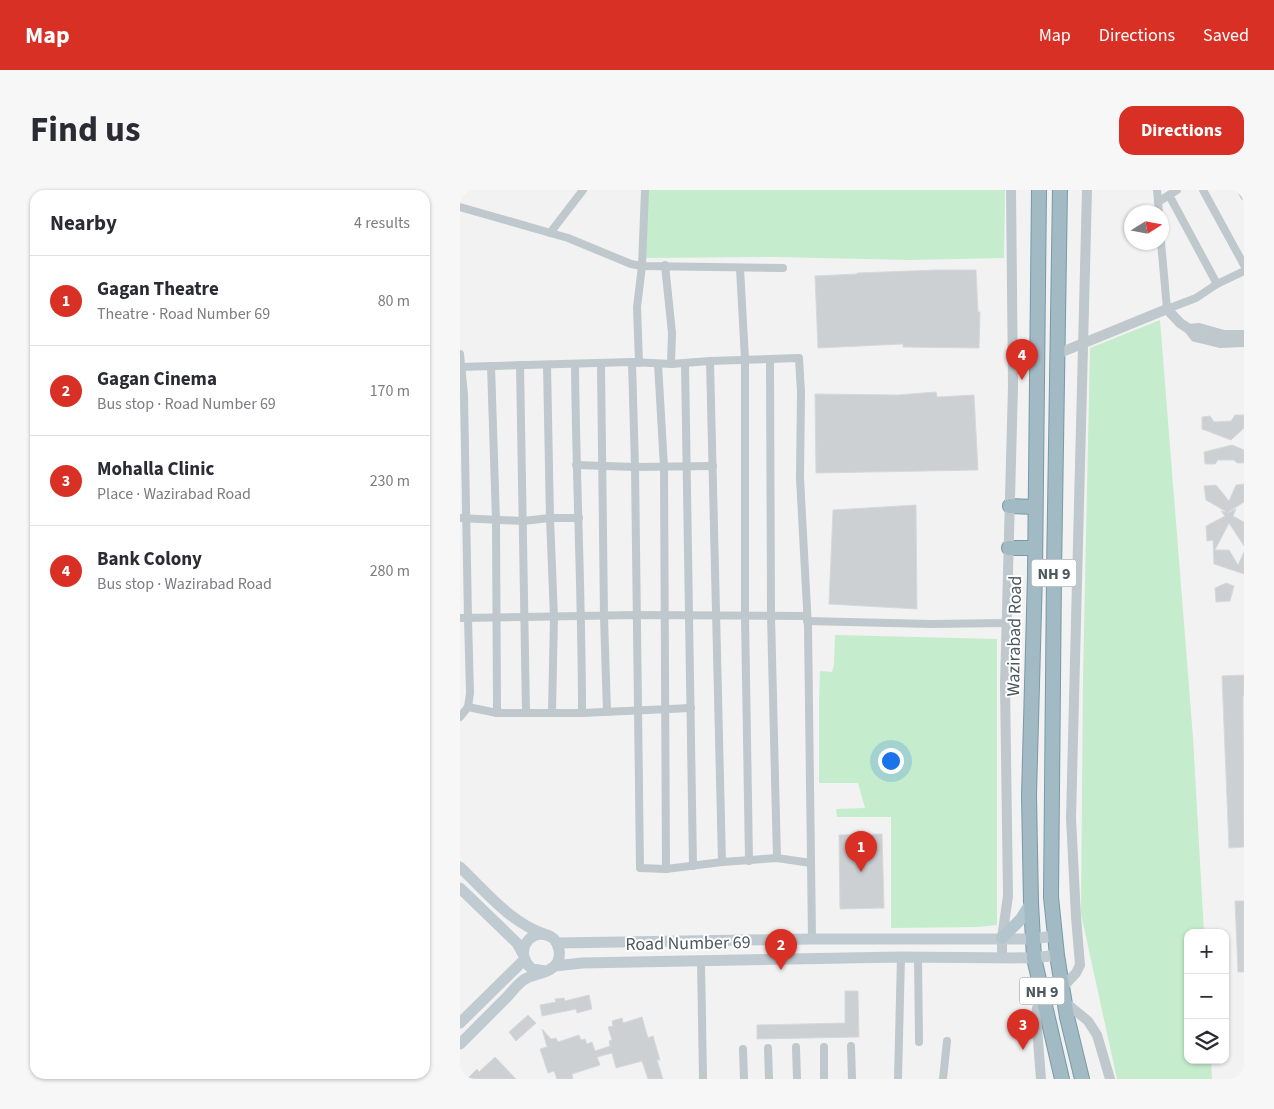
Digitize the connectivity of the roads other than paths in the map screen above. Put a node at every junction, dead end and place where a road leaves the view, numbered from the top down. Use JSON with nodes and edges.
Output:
{"nodes":[{"id":1,"x":583,"y":190,"type":"edge"},
{"id":2,"x":645,"y":190,"type":"edge"},
{"id":3,"x":1011,"y":190,"type":"edge"},
{"id":4,"x":1039,"y":190,"type":"edge"},
{"id":5,"x":1060,"y":190,"type":"edge"},
{"id":6,"x":1087,"y":190,"type":"edge"},
{"id":7,"x":1157,"y":190,"type":"edge"},
{"id":8,"x":1177,"y":190,"type":"edge"},
{"id":9,"x":1203,"y":190,"type":"edge"},
{"id":10,"x":1241,"y":190,"type":"edge"},
{"id":11,"x":1169,"y":195,"type":"junction"},
{"id":12,"x":1244,"y":196,"type":"edge"},
{"id":13,"x":1158,"y":202,"type":"junction"},
{"id":14,"x":1158,"y":205,"type":"edge"},
{"id":15,"x":460,"y":208,"type":"edge"},
{"id":16,"x":550,"y":233,"type":"junction"},
{"id":17,"x":1162,"y":250,"type":"edge"},
{"id":18,"x":665,"y":265,"type":"junction"},
{"id":19,"x":1244,"y":265,"type":"edge"},
{"id":20,"x":642,"y":266,"type":"junction"},
{"id":21,"x":740,"y":268,"type":"junction"},
{"id":22,"x":783,"y":268,"type":"dead end"},
{"id":23,"x":1244,"y":271,"type":"edge"},
{"id":24,"x":1217,"y":284,"type":"junction"},
{"id":25,"x":1167,"y":309,"type":"junction"},
{"id":26,"x":1189,"y":329,"type":"junction"},
{"id":27,"x":1244,"y":335,"type":"edge"},
{"id":28,"x":1244,"y":342,"type":"edge"},
{"id":29,"x":1083,"y":343,"type":"junction"},
{"id":30,"x":460,"y":354,"type":"edge"},
{"id":31,"x":1058,"y":354,"type":"junction"},
{"id":32,"x":746,"y":359,"type":"junction"},
{"id":33,"x":770,"y":360,"type":"junction"},
{"id":34,"x":710,"y":361,"type":"junction"},
{"id":35,"x":635,"y":363,"type":"junction"},
{"id":36,"x":575,"y":364,"type":"junction"},
{"id":37,"x":601,"y":364,"type":"junction"},
{"id":38,"x":658,"y":364,"type":"junction"},
{"id":39,"x":671,"y":364,"type":"junction"},
{"id":40,"x":685,"y":364,"type":"junction"},
{"id":41,"x":547,"y":365,"type":"junction"},
{"id":42,"x":490,"y":366,"type":"junction"},
{"id":43,"x":520,"y":366,"type":"junction"},
{"id":44,"x":461,"y":367,"type":"edge"},
{"id":45,"x":576,"y":465,"type":"junction"},
{"id":46,"x":603,"y":466,"type":"junction"},
{"id":47,"x":687,"y":466,"type":"junction"},
{"id":48,"x":713,"y":466,"type":"junction"},
{"id":49,"x":635,"y":467,"type":"junction"},
{"id":50,"x":664,"y":467,"type":"junction"},
{"id":51,"x":1010,"y":506,"type":"junction"},
{"id":52,"x":1036,"y":507,"type":"junction"},
{"id":53,"x":463,"y":518,"type":"edge"},
{"id":54,"x":550,"y":518,"type":"junction"},
{"id":55,"x":579,"y":518,"type":"junction"},
{"id":56,"x":496,"y":520,"type":"junction"},
{"id":57,"x":523,"y":521,"type":"junction"},
{"id":58,"x":1009,"y":548,"type":"junction"},
{"id":59,"x":1035,"y":548,"type":"junction"},
{"id":60,"x":636,"y":616,"type":"junction"},
{"id":61,"x":664,"y":616,"type":"junction"},
{"id":62,"x":690,"y":616,"type":"junction"},
{"id":63,"x":716,"y":616,"type":"junction"},
{"id":64,"x":745,"y":616,"type":"junction"},
{"id":65,"x":771,"y":616,"type":"junction"},
{"id":66,"x":554,"y":617,"type":"junction"},
{"id":67,"x":582,"y":617,"type":"junction"},
{"id":68,"x":604,"y":617,"type":"junction"},
{"id":69,"x":464,"y":618,"type":"edge"},
{"id":70,"x":496,"y":618,"type":"junction"},
{"id":71,"x":525,"y":618,"type":"junction"},
{"id":72,"x":807,"y":619,"type":"junction"},
{"id":73,"x":1007,"y":623,"type":"junction"},
{"id":74,"x":468,"y":707,"type":"junction"},
{"id":75,"x":691,"y":708,"type":"junction"},
{"id":76,"x":664,"y":709,"type":"junction"},
{"id":77,"x":638,"y":710,"type":"junction"},
{"id":78,"x":526,"y":712,"type":"junction"},
{"id":79,"x":552,"y":712,"type":"junction"},
{"id":80,"x":607,"y":712,"type":"junction"},
{"id":81,"x":498,"y":713,"type":"junction"},
{"id":82,"x":582,"y":713,"type":"junction"},
{"id":83,"x":460,"y":716,"type":"edge"},
{"id":84,"x":777,"y":858,"type":"junction"},
{"id":85,"x":749,"y":861,"type":"junction"},
{"id":86,"x":722,"y":862,"type":"junction"},
{"id":87,"x":811,"y":863,"type":"junction"},
{"id":88,"x":693,"y":866,"type":"junction"},
{"id":89,"x":460,"y":867,"type":"edge"},
{"id":90,"x":666,"y":869,"type":"junction"},
{"id":91,"x":460,"y":888,"type":"edge"},
{"id":92,"x":1031,"y":903,"type":"junction"},
{"id":93,"x":1054,"y":936,"type":"junction"},
{"id":94,"x":1002,"y":938,"type":"junction"},
{"id":95,"x":812,"y":939,"type":"junction"},
{"id":96,"x":1032,"y":939,"type":"junction"},
{"id":97,"x":553,"y":940,"type":"junction"},
{"id":98,"x":1057,"y":955,"type":"junction"},
{"id":99,"x":524,"y":957,"type":"junction"},
{"id":100,"x":901,"y":957,"type":"junction"},
{"id":101,"x":1002,"y":957,"type":"junction"},
{"id":102,"x":918,"y":958,"type":"junction"},
{"id":103,"x":1034,"y":958,"type":"junction"},
{"id":104,"x":700,"y":960,"type":"junction"},
{"id":105,"x":550,"y":968,"type":"junction"},
{"id":106,"x":1063,"y":987,"type":"junction"},
{"id":107,"x":1043,"y":996,"type":"junction"},
{"id":108,"x":1065,"y":1002,"type":"junction"},
{"id":109,"x":460,"y":1023,"type":"edge"},
{"id":110,"x":919,"y":1042,"type":"dead end"},
{"id":111,"x":947,"y":1042,"type":"dead end"},
{"id":112,"x":460,"y":1044,"type":"edge"},
{"id":113,"x":824,"y":1046,"type":"dead end"},
{"id":114,"x":851,"y":1046,"type":"dead end"},
{"id":115,"x":796,"y":1047,"type":"dead end"},
{"id":116,"x":768,"y":1048,"type":"dead end"},
{"id":117,"x":743,"y":1049,"type":"dead end"},
{"id":118,"x":703,"y":1079,"type":"edge"},
{"id":119,"x":744,"y":1079,"type":"edge"},
{"id":120,"x":769,"y":1079,"type":"edge"},
{"id":121,"x":797,"y":1079,"type":"edge"},
{"id":122,"x":824,"y":1079,"type":"edge"},
{"id":123,"x":852,"y":1079,"type":"edge"},
{"id":124,"x":898,"y":1079,"type":"edge"},
{"id":125,"x":944,"y":1079,"type":"edge"},
{"id":126,"x":1041,"y":1079,"type":"edge"},
{"id":127,"x":1062,"y":1079,"type":"edge"},
{"id":128,"x":1082,"y":1079,"type":"edge"},
{"id":129,"x":1110,"y":1079,"type":"edge"}],
"edges":[{"from":1,"to":16,"type":"street"},
{"from":2,"to":20,"type":"street"},
{"from":3,"to":51,"type":"street"},
{"from":4,"to":52,"type":"highway","name":"Wazirabad Road","number":"NH 9"},
{"from":5,"to":31,"type":"highway","number":"NH 9"},
{"from":6,"to":29,"type":"street"},
{"from":7,"to":13,"type":"street"},
{"from":8,"to":11,"type":"street"},
{"from":9,"to":19,"type":"street"},
{"from":10,"to":12,"type":"street"},
{"from":11,"to":13,"type":"street"},
{"from":11,"to":24,"type":"street"},
{"from":13,"to":14,"type":"street"},
{"from":15,"to":16,"type":"street"},
{"from":16,"to":20,"type":"street"},
{"from":17,"to":25,"type":"street"},
{"from":18,"to":20,"type":"street"},
{"from":18,"to":21,"type":"street"},
{"from":18,"to":39,"type":"street"},
{"from":20,"to":35,"type":"street"},
{"from":21,"to":22,"type":"street"},
{"from":21,"to":32,"type":"street"},
{"from":23,"to":24,"type":"street"},
{"from":24,"to":25,"type":"street"},
{"from":25,"to":26,"type":"street"},
{"from":25,"to":29,"type":"street"},
{"from":26,"to":27,"type":"street"},
{"from":26,"to":28,"type":"street"},
{"from":29,"to":31,"type":"street"},
{"from":29,"to":106,"type":"street"},
{"from":30,"to":44,"type":"street"},
{"from":31,"to":93,"type":"highway","number":"NH 9"},
{"from":32,"to":33,"type":"street"},
{"from":32,"to":34,"type":"street"},
{"from":32,"to":64,"type":"street"},
{"from":33,"to":65,"type":"street"},
{"from":33,"to":72,"type":"street"},
{"from":34,"to":40,"type":"street"},
{"from":34,"to":48,"type":"street"},
{"from":35,"to":37,"type":"street"},
{"from":35,"to":38,"type":"street"},
{"from":35,"to":49,"type":"street"},
{"from":36,"to":37,"type":"street"},
{"from":36,"to":41,"type":"street"},
{"from":36,"to":45,"type":"street"},
{"from":37,"to":46,"type":"street"},
{"from":38,"to":39,"type":"street"},
{"from":38,"to":50,"type":"street"},
{"from":39,"to":40,"type":"street"},
{"from":40,"to":47,"type":"street"},
{"from":41,"to":43,"type":"street"},
{"from":41,"to":54,"type":"street"},
{"from":42,"to":43,"type":"street"},
{"from":42,"to":44,"type":"street"},
{"from":42,"to":56,"type":"street"},
{"from":43,"to":57,"type":"street"},
{"from":44,"to":53,"type":"street"},
{"from":45,"to":46,"type":"street"},
{"from":45,"to":55,"type":"street"},
{"from":46,"to":49,"type":"street"},
{"from":46,"to":68,"type":"street"},
{"from":47,"to":48,"type":"street"},
{"from":47,"to":50,"type":"street"},
{"from":47,"to":62,"type":"street"},
{"from":48,"to":63,"type":"street"},
{"from":49,"to":50,"type":"street"},
{"from":49,"to":60,"type":"street"},
{"from":50,"to":61,"type":"street"},
{"from":51,"to":52,"type":"highway"},
{"from":51,"to":58,"type":"street"},
{"from":52,"to":59,"type":"highway","name":"Wazirabad Road","number":"NH 9"},
{"from":53,"to":56,"type":"street"},
{"from":53,"to":69,"type":"street"},
{"from":54,"to":55,"type":"street"},
{"from":54,"to":57,"type":"street"},
{"from":54,"to":66,"type":"street"},
{"from":55,"to":67,"type":"street"},
{"from":56,"to":57,"type":"street"},
{"from":56,"to":70,"type":"street"},
{"from":57,"to":71,"type":"street"},
{"from":58,"to":59,"type":"highway"},
{"from":58,"to":73,"type":"street"},
{"from":59,"to":92,"type":"highway","name":"Wazirabad Road","number":"NH 9"},
{"from":60,"to":61,"type":"street"},
{"from":60,"to":68,"type":"street"},
{"from":60,"to":77,"type":"street"},
{"from":61,"to":62,"type":"street"},
{"from":61,"to":76,"type":"street"},
{"from":62,"to":63,"type":"street"},
{"from":62,"to":75,"type":"street"},
{"from":63,"to":64,"type":"street"},
{"from":63,"to":86,"type":"street"},
{"from":64,"to":65,"type":"street"},
{"from":64,"to":85,"type":"street"},
{"from":65,"to":72,"type":"street"},
{"from":65,"to":84,"type":"street"},
{"from":66,"to":67,"type":"street"},
{"from":66,"to":71,"type":"street"},
{"from":66,"to":79,"type":"street"},
{"from":67,"to":68,"type":"street"},
{"from":67,"to":82,"type":"street"},
{"from":68,"to":80,"type":"street"},
{"from":69,"to":70,"type":"street"},
{"from":69,"to":74,"type":"street"},
{"from":70,"to":71,"type":"street"},
{"from":70,"to":81,"type":"street"},
{"from":71,"to":78,"type":"street"},
{"from":72,"to":73,"type":"street"},
{"from":72,"to":87,"type":"street"},
{"from":73,"to":94,"type":"street"},
{"from":74,"to":81,"type":"street"},
{"from":74,"to":83,"type":"street"},
{"from":75,"to":76,"type":"street"},
{"from":75,"to":88,"type":"street"},
{"from":76,"to":77,"type":"street"},
{"from":76,"to":90,"type":"street"},
{"from":77,"to":80,"type":"street"},
{"from":77,"to":90,"type":"street"},
{"from":78,"to":79,"type":"street"},
{"from":78,"to":81,"type":"street"},
{"from":79,"to":82,"type":"street"},
{"from":80,"to":82,"type":"street"},
{"from":84,"to":85,"type":"street"},
{"from":84,"to":87,"type":"street"},
{"from":85,"to":86,"type":"street"},
{"from":86,"to":88,"type":"street"},
{"from":87,"to":95,"type":"street"},
{"from":88,"to":90,"type":"street"},
{"from":89,"to":97,"type":"main road"},
{"from":91,"to":99,"type":"main road"},
{"from":92,"to":94,"type":"main road"},
{"from":92,"to":96,"type":"highway","name":"Wazirabad Road","number":"NH 9"},
{"from":93,"to":96,"type":"main road","name":"Road Number 69"},
{"from":93,"to":98,"type":"highway","number":"NH 9"},
{"from":94,"to":95,"type":"main road","name":"Road Number 69"},
{"from":94,"to":96,"type":"main road","name":"Road Number 69"},
{"from":94,"to":101,"type":"street"},
{"from":95,"to":97,"type":"main road","name":"Road Number 69"},
{"from":96,"to":103,"type":"highway","name":"Wazirabad Road","number":"NH 9"},
{"from":97,"to":99,"type":"main road"},
{"from":97,"to":105,"type":"main road"},
{"from":98,"to":103,"type":"main road","name":"Road Number 69"},
{"from":98,"to":106,"type":"highway","number":"NH 9"},
{"from":99,"to":105,"type":"main road"},
{"from":99,"to":109,"type":"main road"},
{"from":100,"to":102,"type":"main road","name":"Road Number 69"},
{"from":100,"to":104,"type":"main road","name":"Road Number 69"},
{"from":100,"to":124,"type":"street"},
{"from":101,"to":102,"type":"main road","name":"Road Number 69"},
{"from":101,"to":103,"type":"main road","name":"Road Number 69"},
{"from":102,"to":110,"type":"street"},
{"from":103,"to":107,"type":"highway","name":"Wazirabad Road","number":"NH 9"},
{"from":104,"to":105,"type":"main road","name":"Road Number 69"},
{"from":104,"to":118,"type":"street"},
{"from":105,"to":112,"type":"main road","name":"Road Number 69"},
{"from":106,"to":108,"type":"highway","number":"NH 9"},
{"from":107,"to":126,"type":"street"},
{"from":107,"to":127,"type":"highway","name":"Wazirabad Road","number":"NH 9"},
{"from":108,"to":128,"type":"highway","number":"NH 9"},
{"from":108,"to":129,"type":"street"},
{"from":111,"to":125,"type":"street"},
{"from":113,"to":122,"type":"street"},
{"from":114,"to":123,"type":"street"},
{"from":115,"to":121,"type":"street"},
{"from":116,"to":120,"type":"street"},
{"from":117,"to":119,"type":"street"}]}
